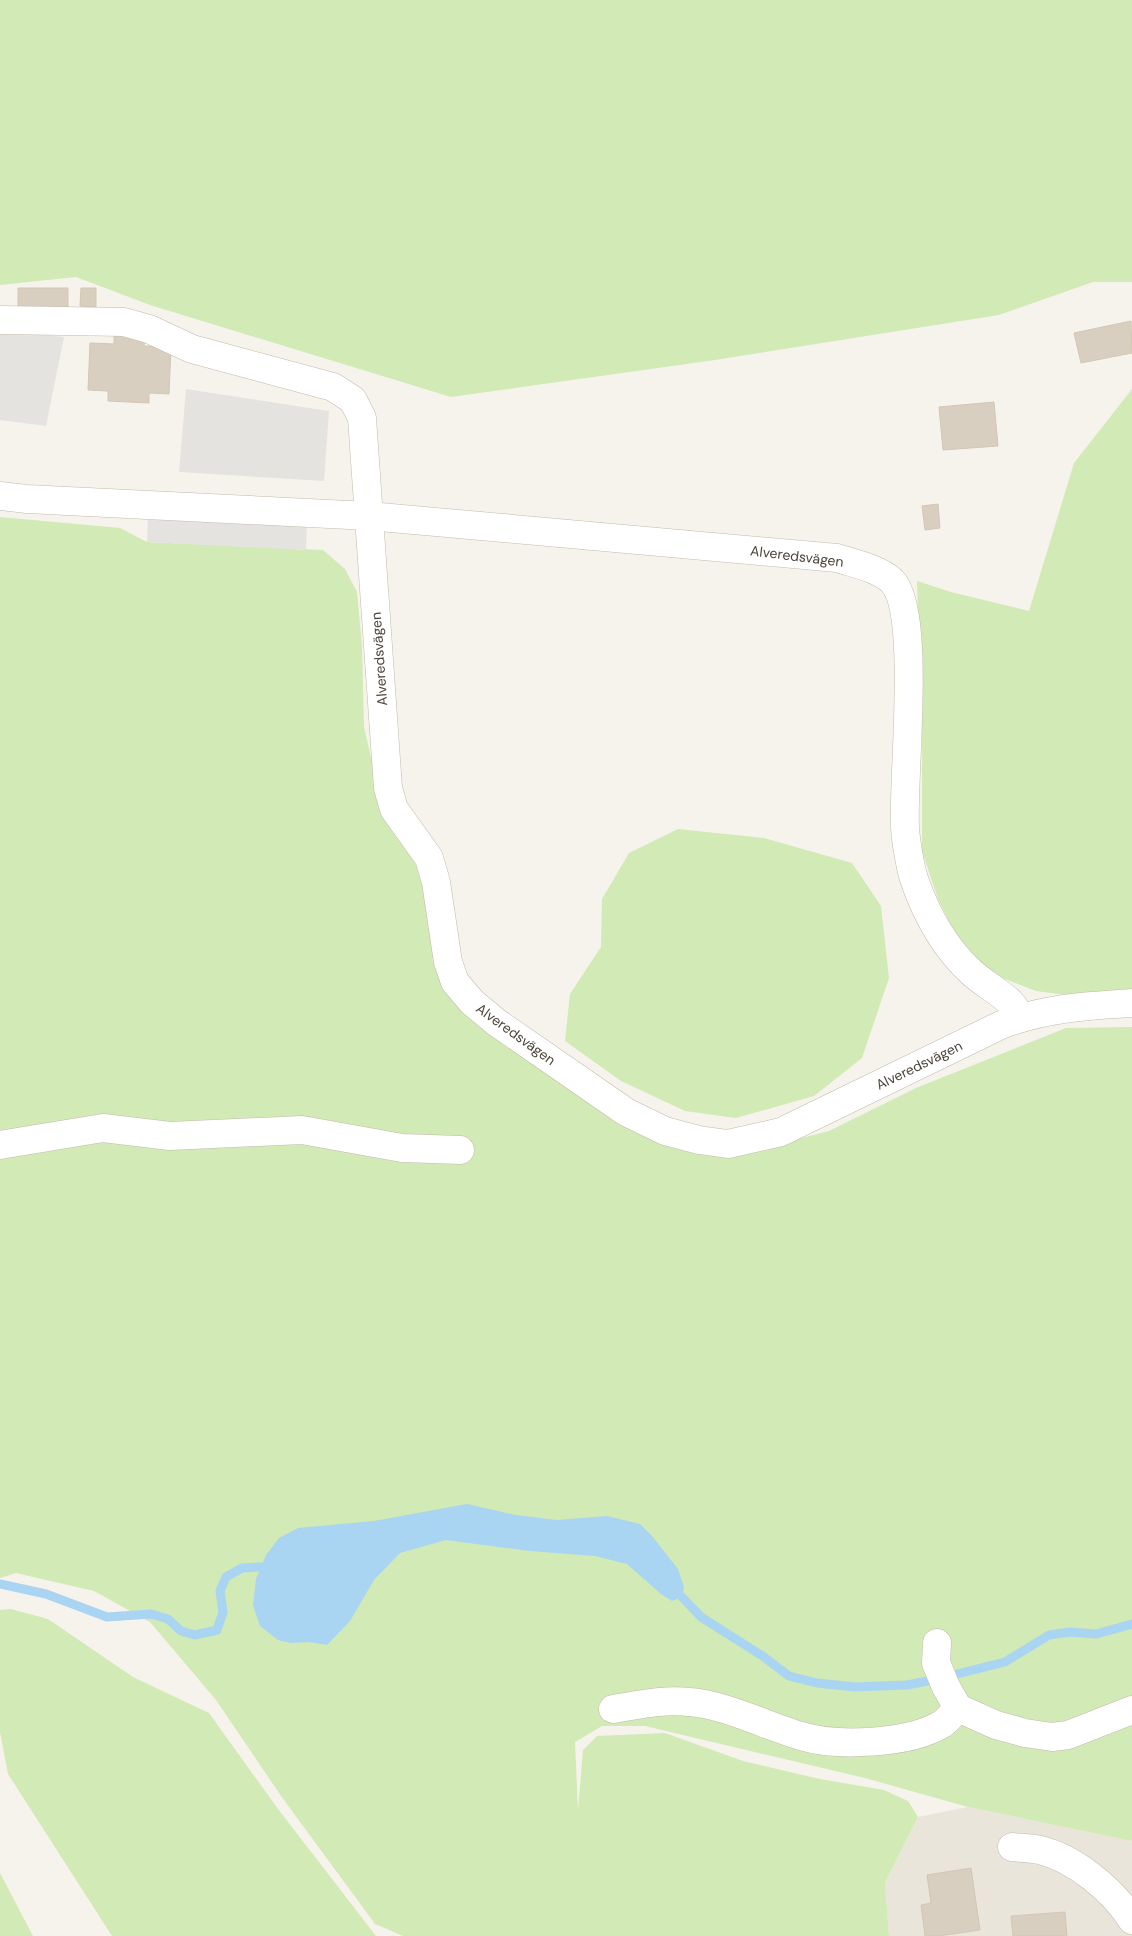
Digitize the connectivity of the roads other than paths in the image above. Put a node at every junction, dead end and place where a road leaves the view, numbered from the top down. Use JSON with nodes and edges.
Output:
{"nodes":[{"id":1,"x":0,"y":320,"type":"edge"},
{"id":2,"x":0,"y":496,"type":"edge"},
{"id":3,"x":369,"y":516,"type":"junction"},
{"id":4,"x":1132,"y":1003,"type":"edge"},
{"id":5,"x":1021,"y":1017,"type":"junction"},
{"id":6,"x":0,"y":1145,"type":"edge"},
{"id":7,"x":460,"y":1150,"type":"dead end"},
{"id":8,"x":613,"y":1709,"type":"dead end"},
{"id":9,"x":1132,"y":1710,"type":"edge"},
{"id":10,"x":1012,"y":1847,"type":"dead end"},
{"id":11,"x":1132,"y":1920,"type":"edge"}],
"edges":[{"from":1,"to":3,"type":"street"},
{"from":2,"to":3,"type":"street","name":"Alveredsvägen"},
{"from":3,"to":5,"type":"street","name":"Alveredsvägen"},
{"from":3,"to":5,"type":"street","name":"Alveredsvägen"},
{"from":4,"to":5,"type":"street","name":"Alveredsvägen"},
{"from":6,"to":7,"type":"street"},
{"from":8,"to":9,"type":"street"},
{"from":10,"to":11,"type":"street"}]}
